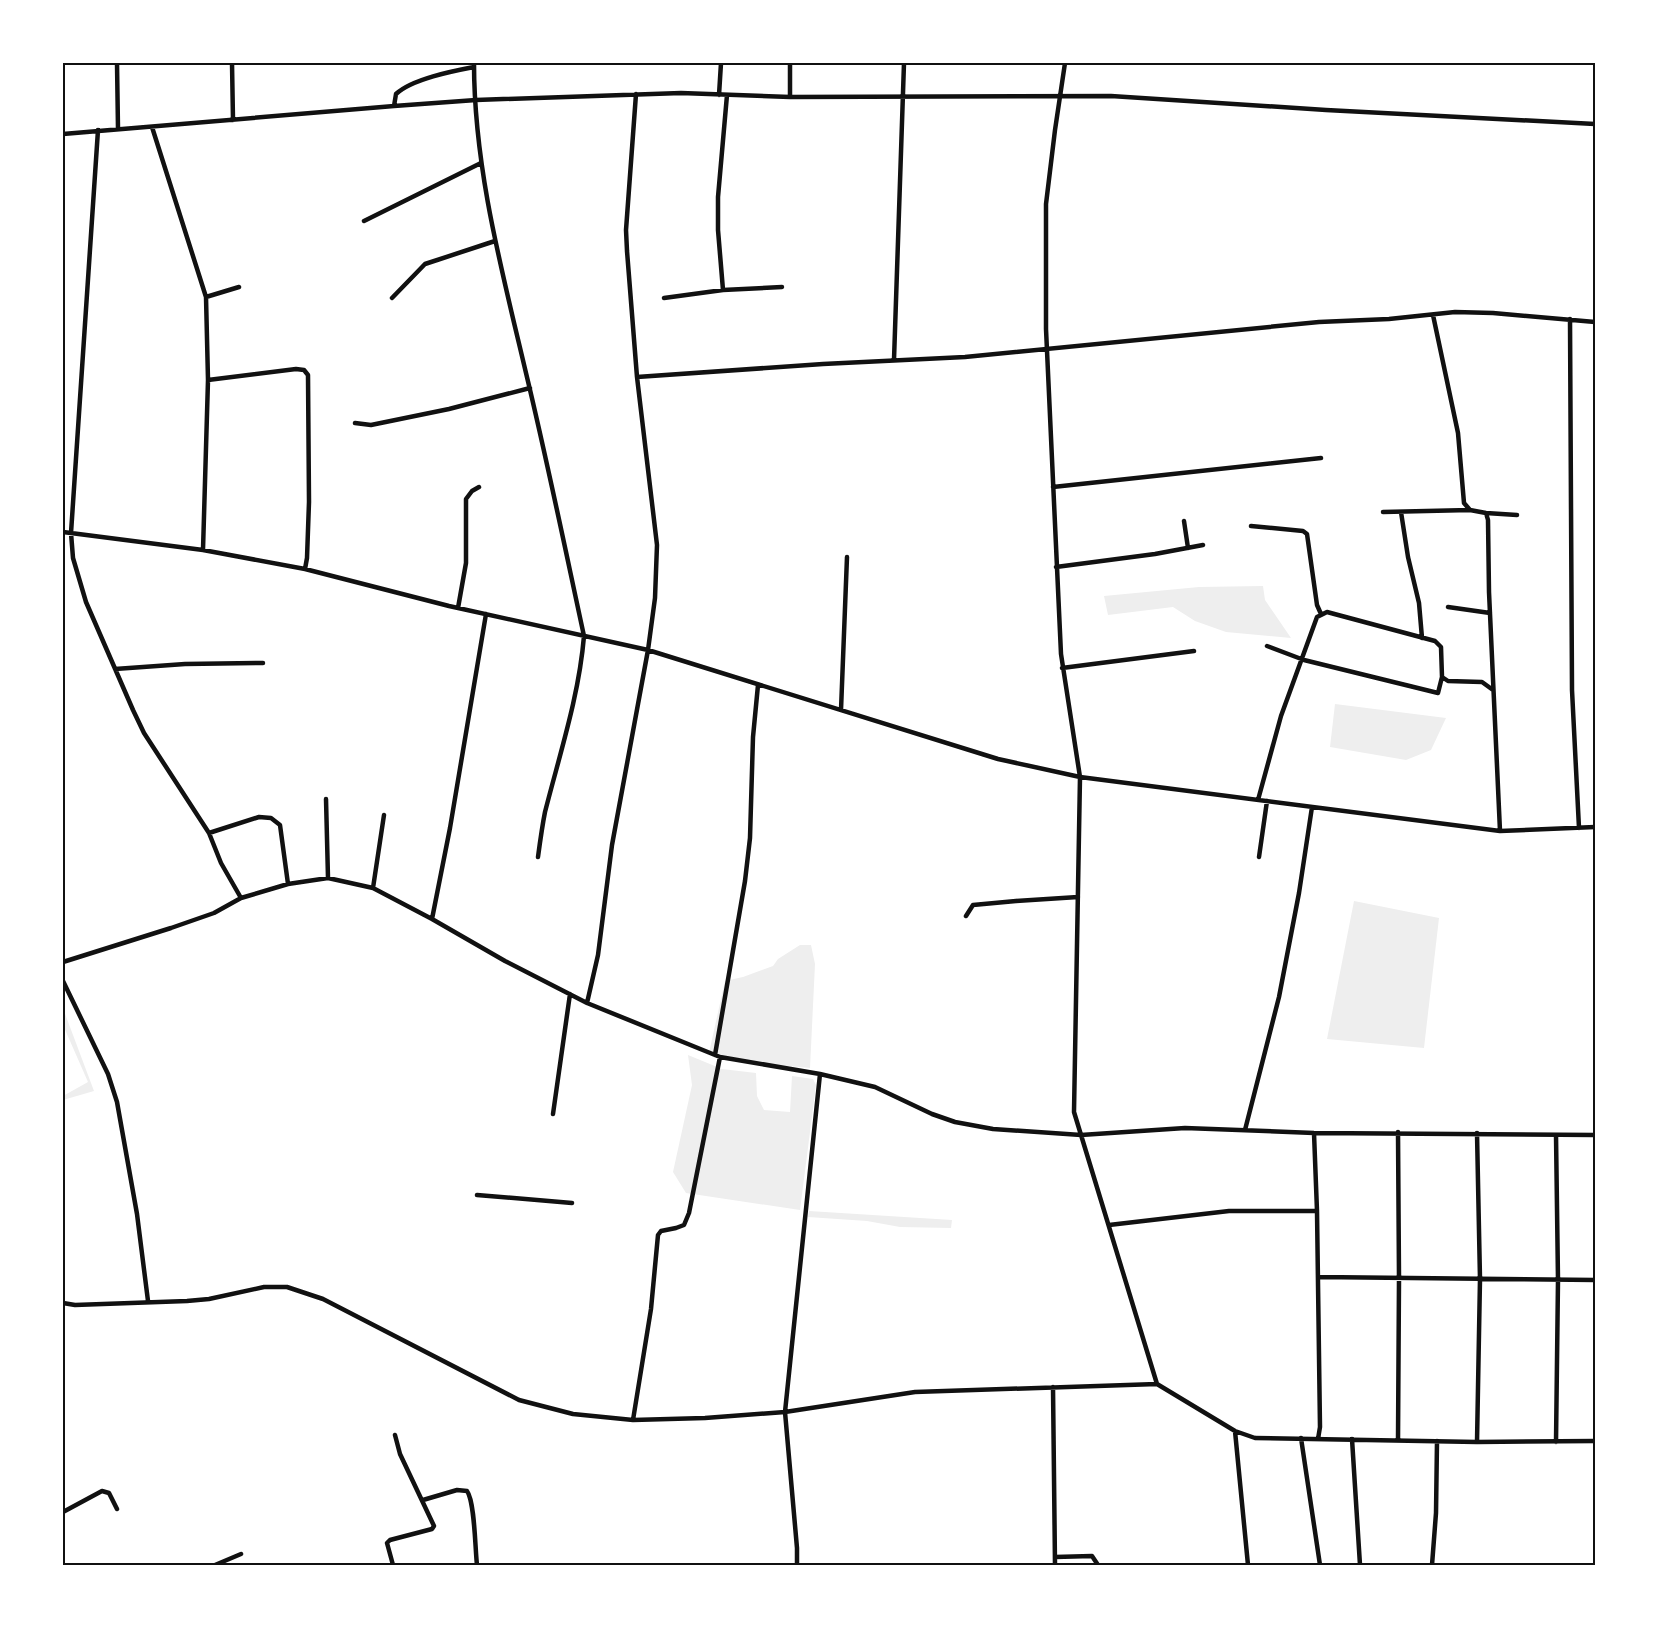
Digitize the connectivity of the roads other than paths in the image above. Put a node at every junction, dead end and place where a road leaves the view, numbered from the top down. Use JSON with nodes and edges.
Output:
{"nodes":[{"id":1,"x":117,"y":63,"type":"edge"},
{"id":2,"x":232,"y":63,"type":"edge"},
{"id":3,"x":721,"y":63,"type":"edge"},
{"id":4,"x":790,"y":63,"type":"edge"},
{"id":5,"x":904,"y":63,"type":"edge"},
{"id":6,"x":1065,"y":63,"type":"edge"},
{"id":7,"x":474,"y":65,"type":"edge"},
{"id":8,"x":636,"y":94,"type":"junction"},
{"id":9,"x":719,"y":95,"type":"junction"},
{"id":10,"x":727,"y":95,"type":"junction"},
{"id":11,"x":1060,"y":96,"type":"junction"},
{"id":12,"x":790,"y":97,"type":"junction"},
{"id":13,"x":903,"y":97,"type":"junction"},
{"id":14,"x":476,"y":100,"type":"junction"},
{"id":15,"x":394,"y":106,"type":"junction"},
{"id":16,"x":233,"y":120,"type":"junction"},
{"id":17,"x":1595,"y":124,"type":"edge"},
{"id":18,"x":152,"y":127,"type":"junction"},
{"id":19,"x":118,"y":129,"type":"junction"},
{"id":20,"x":98,"y":130,"type":"junction"},
{"id":21,"x":63,"y":134,"type":"edge"},
{"id":22,"x":481,"y":163,"type":"junction"},
{"id":23,"x":364,"y":221,"type":"dead end"},
{"id":24,"x":495,"y":241,"type":"junction"},
{"id":25,"x":239,"y":287,"type":"dead end"},
{"id":26,"x":782,"y":287,"type":"dead end"},
{"id":27,"x":723,"y":290,"type":"junction"},
{"id":28,"x":206,"y":297,"type":"junction"},
{"id":29,"x":392,"y":298,"type":"dead end"},
{"id":30,"x":664,"y":298,"type":"dead end"},
{"id":31,"x":1433,"y":315,"type":"junction"},
{"id":32,"x":1570,"y":319,"type":"junction"},
{"id":33,"x":1595,"y":322,"type":"edge"},
{"id":34,"x":1046,"y":350,"type":"junction"},
{"id":35,"x":894,"y":360,"type":"junction"},
{"id":36,"x":637,"y":377,"type":"junction"},
{"id":37,"x":208,"y":380,"type":"junction"},
{"id":38,"x":530,"y":388,"type":"junction"},
{"id":39,"x":355,"y":423,"type":"dead end"},
{"id":40,"x":1321,"y":458,"type":"dead end"},
{"id":41,"x":479,"y":487,"type":"dead end"},
{"id":42,"x":1053,"y":487,"type":"junction"},
{"id":43,"x":1470,"y":510,"type":"junction"},
{"id":44,"x":1383,"y":512,"type":"dead end"},
{"id":45,"x":1401,"y":512,"type":"junction"},
{"id":46,"x":1486,"y":513,"type":"junction"},
{"id":47,"x":1517,"y":515,"type":"dead end"},
{"id":48,"x":1184,"y":521,"type":"dead end"},
{"id":49,"x":1251,"y":526,"type":"dead end"},
{"id":50,"x":63,"y":532,"type":"edge"},
{"id":51,"x":71,"y":533,"type":"junction"},
{"id":52,"x":1203,"y":545,"type":"dead end"},
{"id":53,"x":1188,"y":548,"type":"junction"},
{"id":54,"x":203,"y":550,"type":"junction"},
{"id":55,"x":847,"y":557,"type":"dead end"},
{"id":56,"x":1056,"y":567,"type":"junction"},
{"id":57,"x":305,"y":569,"type":"junction"},
{"id":58,"x":1448,"y":607,"type":"dead end"},
{"id":59,"x":458,"y":608,"type":"junction"},
{"id":60,"x":1490,"y":613,"type":"junction"},
{"id":61,"x":486,"y":614,"type":"junction"},
{"id":62,"x":1321,"y":614,"type":"junction"},
{"id":63,"x":584,"y":636,"type":"junction"},
{"id":64,"x":1422,"y":638,"type":"junction"},
{"id":65,"x":1267,"y":646,"type":"dead end"},
{"id":66,"x":648,"y":650,"type":"junction"},
{"id":67,"x":1194,"y":651,"type":"dead end"},
{"id":68,"x":1301,"y":659,"type":"junction"},
{"id":69,"x":263,"y":663,"type":"dead end"},
{"id":70,"x":1062,"y":668,"type":"junction"},
{"id":71,"x":115,"y":669,"type":"junction"},
{"id":72,"x":1442,"y":677,"type":"junction"},
{"id":73,"x":758,"y":685,"type":"junction"},
{"id":74,"x":1493,"y":690,"type":"junction"},
{"id":75,"x":841,"y":710,"type":"junction"},
{"id":76,"x":1080,"y":777,"type":"junction"},
{"id":77,"x":326,"y":799,"type":"dead end"},
{"id":78,"x":1258,"y":800,"type":"junction"},
{"id":79,"x":1267,"y":801,"type":"junction"},
{"id":80,"x":1312,"y":807,"type":"junction"},
{"id":81,"x":384,"y":815,"type":"dead end"},
{"id":82,"x":1595,"y":827,"type":"edge"},
{"id":83,"x":1579,"y":828,"type":"junction"},
{"id":84,"x":1500,"y":831,"type":"junction"},
{"id":85,"x":209,"y":833,"type":"junction"},
{"id":86,"x":538,"y":857,"type":"dead end"},
{"id":87,"x":1259,"y":857,"type":"dead end"},
{"id":88,"x":328,"y":878,"type":"junction"},
{"id":89,"x":288,"y":884,"type":"junction"},
{"id":90,"x":373,"y":888,"type":"junction"},
{"id":91,"x":1078,"y":897,"type":"junction"},
{"id":92,"x":241,"y":898,"type":"junction"},
{"id":93,"x":966,"y":916,"type":"dead end"},
{"id":94,"x":432,"y":919,"type":"junction"},
{"id":95,"x":63,"y":962,"type":"edge"},
{"id":96,"x":63,"y":981,"type":"edge"},
{"id":97,"x":570,"y":994,"type":"junction"},
{"id":98,"x":586,"y":1003,"type":"junction"},
{"id":99,"x":717,"y":1056,"type":"junction"},
{"id":100,"x":820,"y":1074,"type":"junction"},
{"id":101,"x":553,"y":1114,"type":"dead end"},
{"id":102,"x":1245,"y":1130,"type":"junction"},
{"id":103,"x":1398,"y":1132,"type":"junction"},
{"id":104,"x":1314,"y":1133,"type":"junction"},
{"id":105,"x":1477,"y":1133,"type":"junction"},
{"id":106,"x":1081,"y":1135,"type":"junction"},
{"id":107,"x":1556,"y":1135,"type":"junction"},
{"id":108,"x":1595,"y":1135,"type":"edge"},
{"id":109,"x":477,"y":1195,"type":"dead end"},
{"id":110,"x":572,"y":1203,"type":"dead end"},
{"id":111,"x":1317,"y":1211,"type":"junction"},
{"id":112,"x":1108,"y":1225,"type":"junction"},
{"id":113,"x":1318,"y":1277,"type":"junction"},
{"id":114,"x":1399,"y":1278,"type":"junction"},
{"id":115,"x":1480,"y":1279,"type":"junction"},
{"id":116,"x":1558,"y":1280,"type":"junction"},
{"id":117,"x":1595,"y":1280,"type":"edge"},
{"id":118,"x":148,"y":1301,"type":"junction"},
{"id":119,"x":63,"y":1303,"type":"edge"},
{"id":120,"x":1156,"y":1384,"type":"junction"},
{"id":121,"x":1053,"y":1387,"type":"junction"},
{"id":122,"x":785,"y":1412,"type":"junction"},
{"id":123,"x":633,"y":1420,"type":"junction"},
{"id":124,"x":1234,"y":1431,"type":"junction"},
{"id":125,"x":395,"y":1436,"type":"dead end"},
{"id":126,"x":1301,"y":1438,"type":"junction"},
{"id":127,"x":1318,"y":1439,"type":"junction"},
{"id":128,"x":1352,"y":1439,"type":"junction"},
{"id":129,"x":1398,"y":1440,"type":"junction"},
{"id":130,"x":1437,"y":1441,"type":"junction"},
{"id":131,"x":1595,"y":1441,"type":"edge"},
{"id":132,"x":1477,"y":1442,"type":"junction"},
{"id":133,"x":1557,"y":1442,"type":"junction"},
{"id":134,"x":423,"y":1500,"type":"junction"},
{"id":135,"x":117,"y":1509,"type":"dead end"},
{"id":136,"x":63,"y":1512,"type":"edge"},
{"id":137,"x":241,"y":1554,"type":"dead end"},
{"id":138,"x":1055,"y":1557,"type":"junction"},
{"id":139,"x":215,"y":1565,"type":"edge"},
{"id":140,"x":393,"y":1565,"type":"edge"},
{"id":141,"x":477,"y":1565,"type":"edge"},
{"id":142,"x":797,"y":1565,"type":"edge"},
{"id":143,"x":1055,"y":1565,"type":"edge"},
{"id":144,"x":1098,"y":1565,"type":"edge"},
{"id":145,"x":1248,"y":1565,"type":"edge"},
{"id":146,"x":1320,"y":1565,"type":"edge"},
{"id":147,"x":1360,"y":1565,"type":"edge"},
{"id":148,"x":1432,"y":1565,"type":"edge"}],
"edges":[{"from":1,"to":19,"type":"street"},
{"from":2,"to":16,"type":"street"},
{"from":3,"to":9,"type":"street"},
{"from":4,"to":12,"type":"street"},
{"from":5,"to":13,"type":"street"},
{"from":6,"to":11,"type":"street"},
{"from":7,"to":14,"type":"street"},
{"from":7,"to":15,"type":"street"},
{"from":8,"to":9,"type":"street"},
{"from":8,"to":14,"type":"street"},
{"from":8,"to":36,"type":"street"},
{"from":9,"to":10,"type":"street"},
{"from":10,"to":12,"type":"street"},
{"from":10,"to":27,"type":"street"},
{"from":11,"to":13,"type":"street"},
{"from":11,"to":17,"type":"street"},
{"from":11,"to":34,"type":"street"},
{"from":12,"to":13,"type":"street"},
{"from":13,"to":35,"type":"street"},
{"from":14,"to":15,"type":"street"},
{"from":14,"to":22,"type":"street"},
{"from":15,"to":16,"type":"street"},
{"from":16,"to":18,"type":"street"},
{"from":18,"to":19,"type":"street"},
{"from":18,"to":28,"type":"street"},
{"from":19,"to":20,"type":"street"},
{"from":20,"to":21,"type":"street"},
{"from":20,"to":51,"type":"street"},
{"from":22,"to":23,"type":"street"},
{"from":22,"to":24,"type":"street"},
{"from":24,"to":29,"type":"street"},
{"from":24,"to":38,"type":"street"},
{"from":25,"to":28,"type":"street"},
{"from":26,"to":27,"type":"street"},
{"from":27,"to":30,"type":"street"},
{"from":28,"to":37,"type":"street"},
{"from":31,"to":32,"type":"street"},
{"from":31,"to":34,"type":"street"},
{"from":31,"to":43,"type":"street"},
{"from":32,"to":33,"type":"street"},
{"from":32,"to":83,"type":"street"},
{"from":34,"to":35,"type":"street"},
{"from":34,"to":42,"type":"street"},
{"from":35,"to":36,"type":"street"},
{"from":36,"to":66,"type":"street"},
{"from":37,"to":54,"type":"street"},
{"from":37,"to":57,"type":"street"},
{"from":38,"to":39,"type":"street"},
{"from":38,"to":63,"type":"street"},
{"from":40,"to":42,"type":"street"},
{"from":41,"to":59,"type":"street"},
{"from":42,"to":56,"type":"street"},
{"from":43,"to":45,"type":"street"},
{"from":43,"to":46,"type":"street"},
{"from":44,"to":45,"type":"street"},
{"from":45,"to":64,"type":"street"},
{"from":46,"to":47,"type":"street"},
{"from":46,"to":60,"type":"street"},
{"from":48,"to":53,"type":"street"},
{"from":49,"to":62,"type":"street"},
{"from":50,"to":51,"type":"street"},
{"from":51,"to":54,"type":"street"},
{"from":51,"to":71,"type":"street"},
{"from":52,"to":53,"type":"street"},
{"from":53,"to":56,"type":"street"},
{"from":54,"to":57,"type":"street"},
{"from":55,"to":75,"type":"street"},
{"from":56,"to":70,"type":"street"},
{"from":57,"to":59,"type":"street"},
{"from":58,"to":60,"type":"street"},
{"from":59,"to":61,"type":"street"},
{"from":60,"to":74,"type":"street"},
{"from":61,"to":63,"type":"street"},
{"from":61,"to":94,"type":"street"},
{"from":62,"to":64,"type":"street"},
{"from":62,"to":68,"type":"street"},
{"from":63,"to":66,"type":"street"},
{"from":63,"to":86,"type":"street"},
{"from":64,"to":72,"type":"street"},
{"from":65,"to":68,"type":"street"},
{"from":66,"to":73,"type":"street"},
{"from":66,"to":98,"type":"street"},
{"from":67,"to":70,"type":"street"},
{"from":68,"to":72,"type":"street"},
{"from":68,"to":78,"type":"street"},
{"from":69,"to":71,"type":"street"},
{"from":70,"to":76,"type":"street"},
{"from":71,"to":85,"type":"street"},
{"from":72,"to":74,"type":"street"},
{"from":73,"to":75,"type":"street"},
{"from":73,"to":99,"type":"street"},
{"from":74,"to":84,"type":"street"},
{"from":75,"to":76,"type":"street"},
{"from":76,"to":78,"type":"street"},
{"from":76,"to":91,"type":"street"},
{"from":77,"to":88,"type":"street"},
{"from":78,"to":79,"type":"street"},
{"from":79,"to":80,"type":"street"},
{"from":79,"to":87,"type":"street"},
{"from":80,"to":84,"type":"street"},
{"from":80,"to":102,"type":"street"},
{"from":81,"to":90,"type":"street"},
{"from":82,"to":83,"type":"street"},
{"from":83,"to":84,"type":"street"},
{"from":85,"to":89,"type":"street"},
{"from":85,"to":92,"type":"street"},
{"from":88,"to":89,"type":"street"},
{"from":88,"to":90,"type":"street"},
{"from":89,"to":92,"type":"street"},
{"from":90,"to":94,"type":"street"},
{"from":91,"to":93,"type":"street"},
{"from":91,"to":106,"type":"street"},
{"from":92,"to":95,"type":"street"},
{"from":94,"to":97,"type":"street"},
{"from":96,"to":118,"type":"street"},
{"from":97,"to":98,"type":"street"},
{"from":97,"to":101,"type":"street"},
{"from":98,"to":99,"type":"street"},
{"from":99,"to":100,"type":"street"},
{"from":99,"to":123,"type":"street"},
{"from":100,"to":106,"type":"street"},
{"from":100,"to":122,"type":"street"},
{"from":102,"to":104,"type":"street"},
{"from":102,"to":106,"type":"street"},
{"from":103,"to":104,"type":"street"},
{"from":103,"to":105,"type":"street"},
{"from":103,"to":114,"type":"street"},
{"from":104,"to":111,"type":"street"},
{"from":105,"to":107,"type":"street"},
{"from":105,"to":115,"type":"street"},
{"from":106,"to":112,"type":"street"},
{"from":107,"to":108,"type":"street"},
{"from":107,"to":116,"type":"street"},
{"from":109,"to":110,"type":"street"},
{"from":111,"to":112,"type":"street"},
{"from":111,"to":113,"type":"street"},
{"from":112,"to":120,"type":"street"},
{"from":113,"to":114,"type":"street"},
{"from":113,"to":127,"type":"street"},
{"from":114,"to":115,"type":"street"},
{"from":114,"to":129,"type":"street"},
{"from":115,"to":116,"type":"street"},
{"from":115,"to":132,"type":"street"},
{"from":116,"to":117,"type":"street"},
{"from":116,"to":133,"type":"street"},
{"from":118,"to":119,"type":"street"},
{"from":118,"to":123,"type":"street"},
{"from":120,"to":121,"type":"street"},
{"from":120,"to":124,"type":"street"},
{"from":121,"to":122,"type":"street"},
{"from":121,"to":138,"type":"street"},
{"from":122,"to":123,"type":"street"},
{"from":122,"to":142,"type":"street"},
{"from":124,"to":126,"type":"street"},
{"from":124,"to":145,"type":"street"},
{"from":125,"to":134,"type":"street"},
{"from":126,"to":127,"type":"street"},
{"from":126,"to":146,"type":"street"},
{"from":127,"to":128,"type":"street"},
{"from":128,"to":129,"type":"street"},
{"from":128,"to":147,"type":"street"},
{"from":129,"to":130,"type":"street"},
{"from":130,"to":132,"type":"street"},
{"from":130,"to":148,"type":"street"},
{"from":131,"to":133,"type":"street"},
{"from":132,"to":133,"type":"street"},
{"from":134,"to":140,"type":"street"},
{"from":134,"to":141,"type":"street"},
{"from":135,"to":136,"type":"street"},
{"from":137,"to":139,"type":"street"},
{"from":138,"to":143,"type":"street"},
{"from":138,"to":144,"type":"street"}]}
